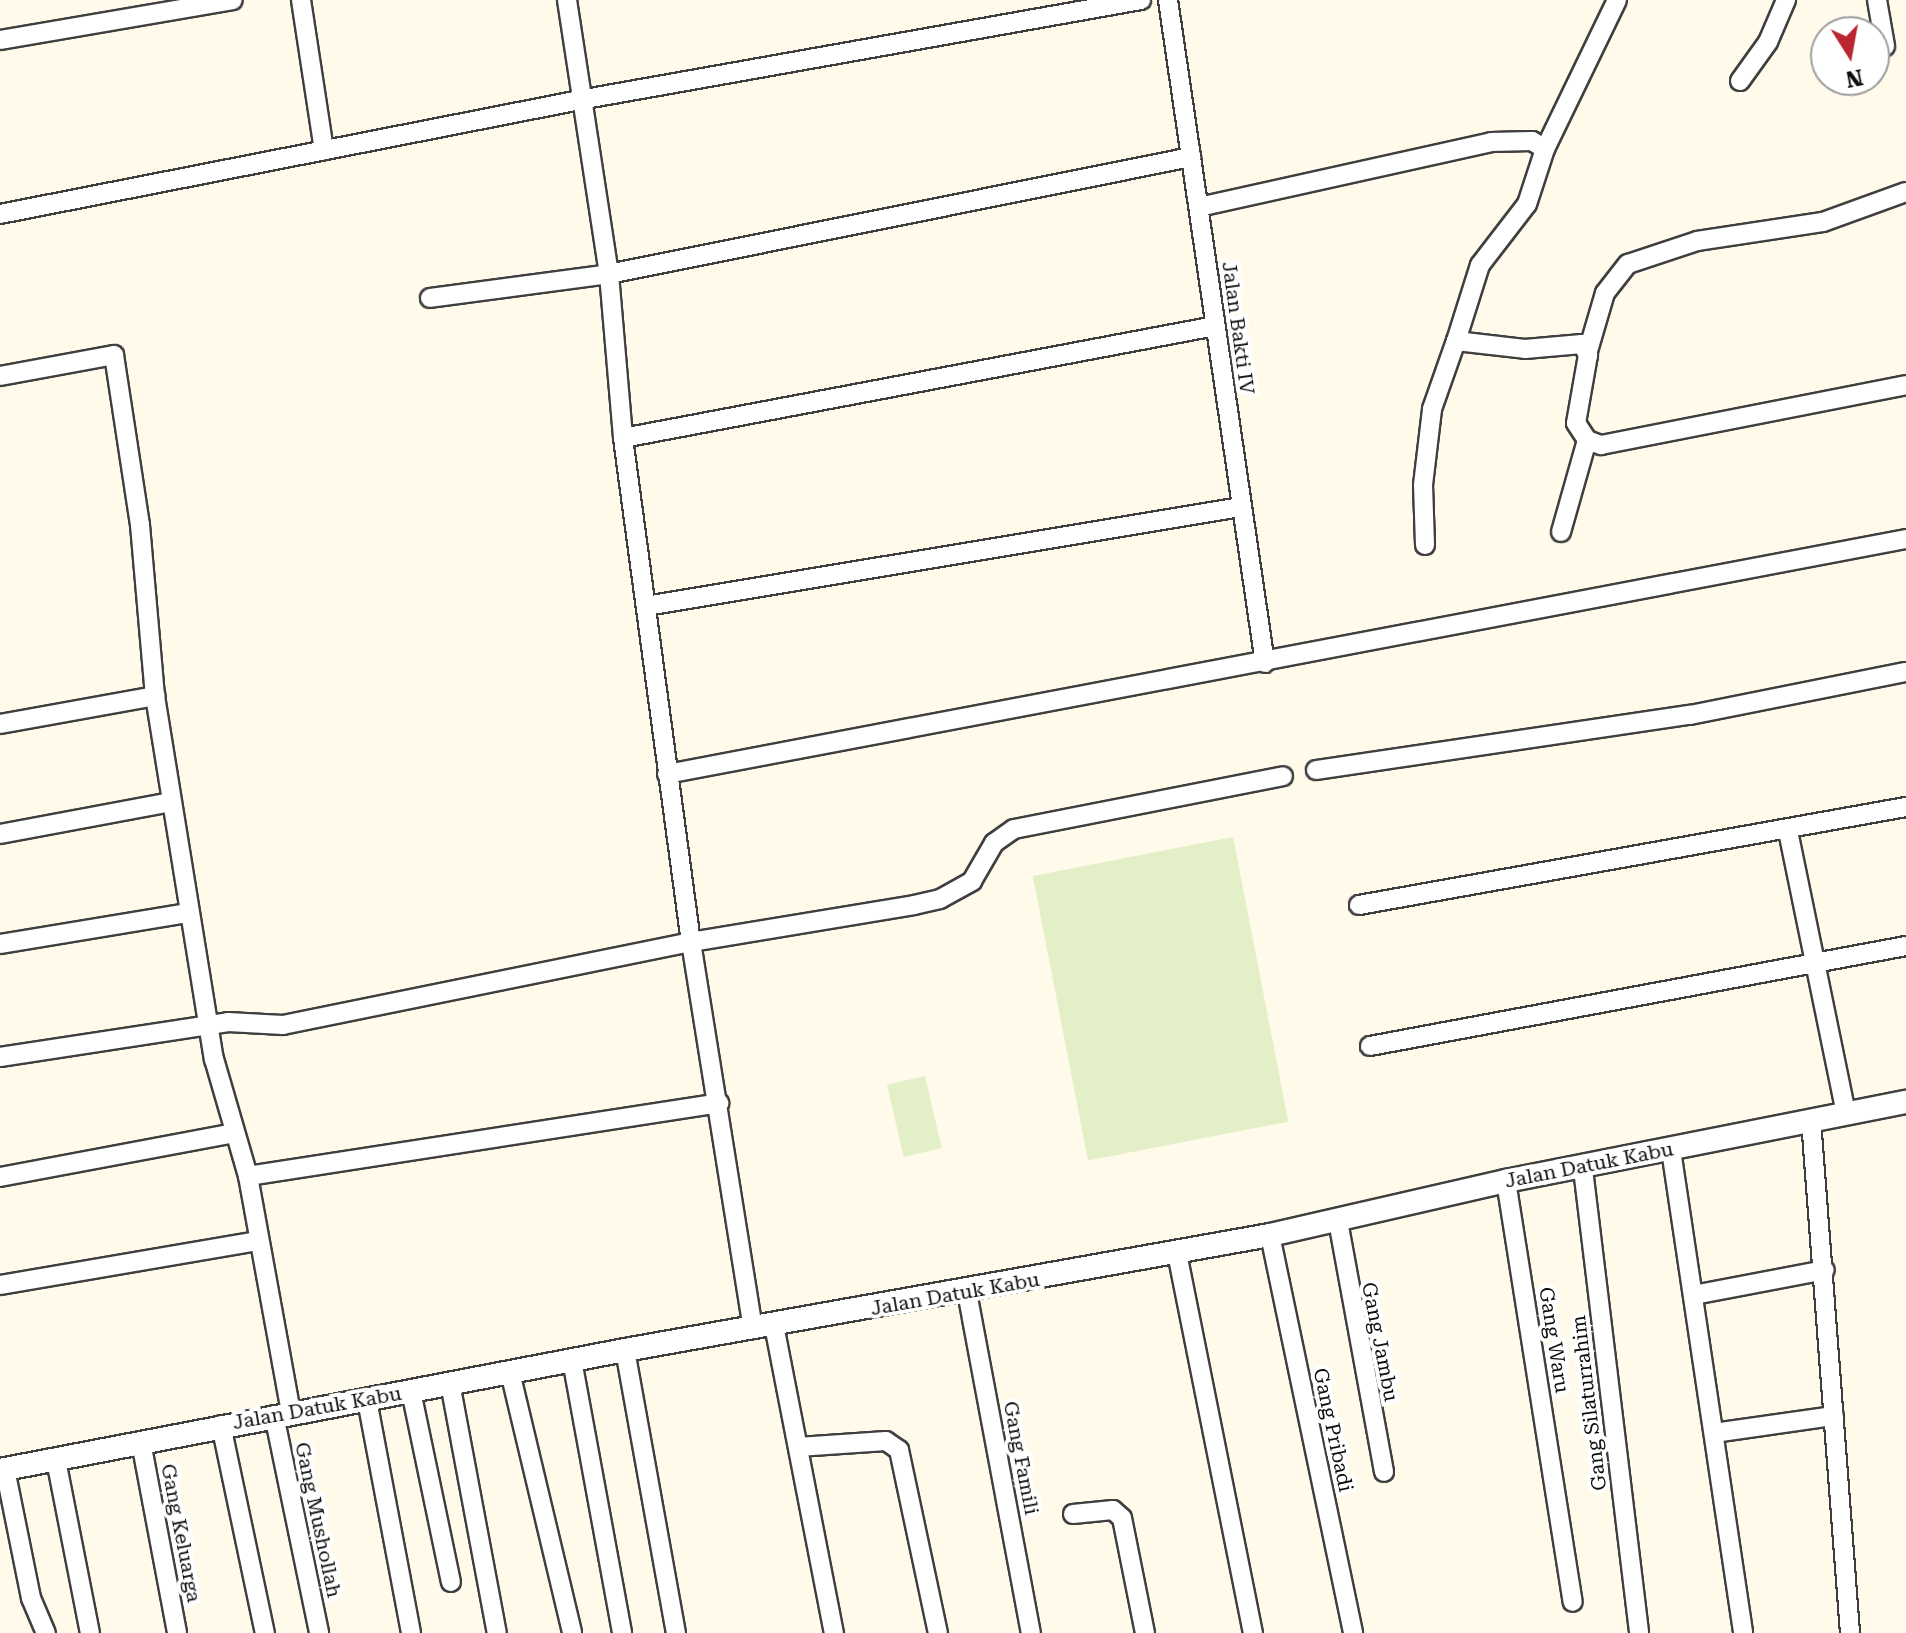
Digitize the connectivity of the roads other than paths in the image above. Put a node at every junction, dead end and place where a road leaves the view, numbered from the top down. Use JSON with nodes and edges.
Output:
{"nodes":[{"id":1,"x":233,"y":0,"type":"edge"},
{"id":2,"x":301,"y":0,"type":"edge"},
{"id":3,"x":567,"y":0,"type":"edge"},
{"id":4,"x":1141,"y":0,"type":"edge"},
{"id":5,"x":1168,"y":0,"type":"edge"},
{"id":6,"x":1617,"y":0,"type":"edge"},
{"id":7,"x":1786,"y":0,"type":"edge"},
{"id":8,"x":0,"y":40,"type":"edge"},
{"id":9,"x":1740,"y":81,"type":"dead end"},
{"id":10,"x":585,"y":99,"type":"junction"},
{"id":11,"x":1545,"y":149,"type":"junction"},
{"id":12,"x":324,"y":150,"type":"junction"},
{"id":13,"x":1191,"y":157,"type":"junction"},
{"id":14,"x":1905,"y":185,"type":"edge"},
{"id":15,"x":1199,"y":207,"type":"junction"},
{"id":16,"x":0,"y":214,"type":"edge"},
{"id":17,"x":609,"y":274,"type":"junction"},
{"id":18,"x":430,"y":298,"type":"dead end"},
{"id":19,"x":1215,"y":326,"type":"junction"},
{"id":20,"x":1456,"y":341,"type":"junction"},
{"id":21,"x":1588,"y":351,"type":"junction"},
{"id":22,"x":0,"y":376,"type":"edge"},
{"id":23,"x":1906,"y":385,"type":"edge"},
{"id":24,"x":623,"y":438,"type":"junction"},
{"id":25,"x":1587,"y":440,"type":"junction"},
{"id":26,"x":1241,"y":507,"type":"junction"},
{"id":27,"x":1561,"y":532,"type":"dead end"},
{"id":28,"x":1906,"y":539,"type":"edge"},
{"id":29,"x":1425,"y":545,"type":"dead end"},
{"id":30,"x":646,"y":606,"type":"junction"},
{"id":31,"x":1265,"y":663,"type":"junction"},
{"id":32,"x":1906,"y":672,"type":"edge"},
{"id":33,"x":155,"y":696,"type":"junction"},
{"id":34,"x":0,"y":724,"type":"edge"},
{"id":35,"x":1316,"y":770,"type":"dead end"},
{"id":36,"x":667,"y":774,"type":"junction"},
{"id":37,"x":1283,"y":776,"type":"dead end"},
{"id":38,"x":171,"y":802,"type":"junction"},
{"id":39,"x":1906,"y":807,"type":"edge"},
{"id":40,"x":1788,"y":831,"type":"junction"},
{"id":41,"x":0,"y":834,"type":"edge"},
{"id":42,"x":1359,"y":905,"type":"dead end"},
{"id":43,"x":188,"y":913,"type":"junction"},
{"id":44,"x":691,"y":942,"type":"junction"},
{"id":45,"x":0,"y":944,"type":"edge"},
{"id":46,"x":1906,"y":946,"type":"edge"},
{"id":47,"x":1819,"y":962,"type":"junction"},
{"id":48,"x":209,"y":1028,"type":"junction"},
{"id":49,"x":1370,"y":1046,"type":"dead end"},
{"id":50,"x":0,"y":1057,"type":"edge"},
{"id":51,"x":1906,"y":1102,"type":"edge"},
{"id":52,"x":719,"y":1103,"type":"junction"},
{"id":53,"x":1846,"y":1113,"type":"junction"},
{"id":54,"x":1811,"y":1120,"type":"junction"},
{"id":55,"x":234,"y":1133,"type":"junction"},
{"id":56,"x":1671,"y":1150,"type":"junction"},
{"id":57,"x":1583,"y":1169,"type":"junction"},
{"id":58,"x":248,"y":1176,"type":"junction"},
{"id":59,"x":0,"y":1177,"type":"edge"},
{"id":60,"x":1506,"y":1181,"type":"junction"},
{"id":61,"x":1338,"y":1221,"type":"junction"},
{"id":62,"x":1270,"y":1235,"type":"junction"},
{"id":63,"x":258,"y":1241,"type":"junction"},
{"id":64,"x":1177,"y":1253,"type":"junction"},
{"id":65,"x":1825,"y":1270,"type":"junction"},
{"id":66,"x":0,"y":1285,"type":"edge"},
{"id":67,"x":967,"y":1292,"type":"junction"},
{"id":68,"x":1694,"y":1295,"type":"junction"},
{"id":69,"x":764,"y":1327,"type":"junction"},
{"id":70,"x":625,"y":1350,"type":"junction"},
{"id":71,"x":572,"y":1360,"type":"junction"},
{"id":72,"x":510,"y":1372,"type":"junction"},
{"id":73,"x":450,"y":1383,"type":"junction"},
{"id":74,"x":411,"y":1391,"type":"junction"},
{"id":75,"x":367,"y":1400,"type":"junction"},
{"id":76,"x":285,"y":1410,"type":"junction"},
{"id":77,"x":1834,"y":1416,"type":"junction"},
{"id":78,"x":221,"y":1425,"type":"junction"},
{"id":79,"x":1714,"y":1433,"type":"junction"},
{"id":80,"x":141,"y":1442,"type":"junction"},
{"id":81,"x":798,"y":1447,"type":"junction"},
{"id":82,"x":56,"y":1460,"type":"junction"},
{"id":83,"x":3,"y":1470,"type":"edge"},
{"id":84,"x":1384,"y":1472,"type":"dead end"},
{"id":85,"x":1073,"y":1514,"type":"dead end"},
{"id":86,"x":451,"y":1582,"type":"dead end"},
{"id":87,"x":1573,"y":1602,"type":"dead end"},
{"id":88,"x":46,"y":1633,"type":"edge"},
{"id":89,"x":90,"y":1633,"type":"edge"},
{"id":90,"x":177,"y":1633,"type":"edge"},
{"id":91,"x":265,"y":1633,"type":"edge"},
{"id":92,"x":319,"y":1633,"type":"edge"},
{"id":93,"x":411,"y":1633,"type":"edge"},
{"id":94,"x":497,"y":1633,"type":"edge"},
{"id":95,"x":572,"y":1633,"type":"edge"},
{"id":96,"x":622,"y":1633,"type":"edge"},
{"id":97,"x":676,"y":1633,"type":"edge"},
{"id":98,"x":834,"y":1633,"type":"edge"},
{"id":99,"x":938,"y":1633,"type":"edge"},
{"id":100,"x":1031,"y":1633,"type":"edge"},
{"id":101,"x":1145,"y":1633,"type":"edge"},
{"id":102,"x":1253,"y":1633,"type":"edge"},
{"id":103,"x":1353,"y":1633,"type":"edge"},
{"id":104,"x":1639,"y":1633,"type":"edge"},
{"id":105,"x":1743,"y":1633,"type":"edge"},
{"id":106,"x":1850,"y":1633,"type":"edge"}],
"edges":[{"from":1,"to":8,"type":"street"},
{"from":2,"to":12,"type":"street"},
{"from":3,"to":10,"type":"street"},
{"from":4,"to":10,"type":"street"},
{"from":5,"to":13,"type":"street","name":"Jalan Bakti IV"},
{"from":6,"to":11,"type":"street"},
{"from":7,"to":9,"type":"street"},
{"from":10,"to":12,"type":"street"},
{"from":10,"to":17,"type":"street"},
{"from":11,"to":15,"type":"street"},
{"from":11,"to":20,"type":"street"},
{"from":12,"to":16,"type":"street"},
{"from":13,"to":15,"type":"street","name":"Jalan Bakti IV"},
{"from":13,"to":17,"type":"street"},
{"from":14,"to":21,"type":"street"},
{"from":15,"to":19,"type":"street","name":"Jalan Bakti IV"},
{"from":17,"to":18,"type":"street"},
{"from":17,"to":24,"type":"street"},
{"from":19,"to":24,"type":"street"},
{"from":19,"to":26,"type":"street","name":"Jalan Bakti IV"},
{"from":20,"to":21,"type":"street"},
{"from":20,"to":29,"type":"street"},
{"from":21,"to":25,"type":"street"},
{"from":22,"to":33,"type":"street","name":"Gang Mushollah"},
{"from":23,"to":25,"type":"street"},
{"from":24,"to":30,"type":"street"},
{"from":25,"to":27,"type":"street"},
{"from":26,"to":30,"type":"street"},
{"from":26,"to":31,"type":"street","name":"Jalan Bakti IV"},
{"from":28,"to":31,"type":"street"},
{"from":30,"to":36,"type":"street"},
{"from":31,"to":36,"type":"street"},
{"from":32,"to":35,"type":"street"},
{"from":33,"to":34,"type":"street"},
{"from":33,"to":38,"type":"street","name":"Gang Mushollah"},
{"from":36,"to":44,"type":"street"},
{"from":37,"to":44,"type":"street"},
{"from":38,"to":41,"type":"street"},
{"from":38,"to":43,"type":"street","name":"Gang Mushollah"},
{"from":39,"to":40,"type":"street"},
{"from":40,"to":42,"type":"street"},
{"from":40,"to":47,"type":"street"},
{"from":43,"to":45,"type":"street"},
{"from":43,"to":48,"type":"street","name":"Gang Mushollah"},
{"from":44,"to":48,"type":"street"},
{"from":44,"to":52,"type":"street"},
{"from":46,"to":47,"type":"street"},
{"from":47,"to":49,"type":"street"},
{"from":47,"to":53,"type":"street"},
{"from":48,"to":50,"type":"street"},
{"from":48,"to":55,"type":"street","name":"Gang Mushollah"},
{"from":51,"to":53,"type":"street","name":"Jalan Datuk Kabu"},
{"from":52,"to":58,"type":"street"},
{"from":52,"to":69,"type":"street"},
{"from":53,"to":54,"type":"street","name":"Jalan Datuk Kabu"},
{"from":54,"to":56,"type":"street","name":"Jalan Datuk Kabu"},
{"from":54,"to":65,"type":"street"},
{"from":55,"to":58,"type":"street","name":"Gang Mushollah"},
{"from":55,"to":59,"type":"street"},
{"from":56,"to":57,"type":"street","name":"Jalan Datuk Kabu"},
{"from":56,"to":68,"type":"street"},
{"from":57,"to":60,"type":"street","name":"Jalan Datuk Kabu"},
{"from":57,"to":104,"type":"street","name":"Gang Silaturrahim"},
{"from":58,"to":63,"type":"street","name":"Gang Mushollah"},
{"from":60,"to":61,"type":"street","name":"Jalan Datuk Kabu"},
{"from":60,"to":87,"type":"street","name":"Gang Waru"},
{"from":61,"to":62,"type":"street","name":"Jalan Datuk Kabu"},
{"from":61,"to":84,"type":"street","name":"Gang Jambu"},
{"from":62,"to":64,"type":"street","name":"Jalan Datuk Kabu"},
{"from":62,"to":103,"type":"street","name":"Gang Pribadi"},
{"from":63,"to":66,"type":"street"},
{"from":63,"to":76,"type":"street","name":"Gang Mushollah"},
{"from":64,"to":67,"type":"street","name":"Jalan Datuk Kabu"},
{"from":64,"to":102,"type":"street"},
{"from":65,"to":68,"type":"street"},
{"from":65,"to":77,"type":"street"},
{"from":67,"to":69,"type":"street","name":"Jalan Datuk Kabu"},
{"from":67,"to":100,"type":"street","name":"Gang Famili"},
{"from":68,"to":79,"type":"street"},
{"from":69,"to":70,"type":"street","name":"Jalan Datuk Kabu"},
{"from":69,"to":81,"type":"street"},
{"from":70,"to":71,"type":"street","name":"Jalan Datuk Kabu"},
{"from":70,"to":97,"type":"street"},
{"from":71,"to":72,"type":"street","name":"Jalan Datuk Kabu"},
{"from":71,"to":96,"type":"street"},
{"from":72,"to":73,"type":"street","name":"Jalan Datuk Kabu"},
{"from":72,"to":95,"type":"street"},
{"from":73,"to":74,"type":"street","name":"Jalan Datuk Kabu"},
{"from":73,"to":94,"type":"street"},
{"from":74,"to":75,"type":"street","name":"Jalan Datuk Kabu"},
{"from":74,"to":86,"type":"street"},
{"from":75,"to":76,"type":"street","name":"Jalan Datuk Kabu"},
{"from":75,"to":93,"type":"street"},
{"from":76,"to":78,"type":"street","name":"Jalan Datuk Kabu"},
{"from":76,"to":92,"type":"street","name":"Gang Mushollah"},
{"from":77,"to":79,"type":"street"},
{"from":77,"to":106,"type":"street"},
{"from":78,"to":80,"type":"street","name":"Jalan Datuk Kabu"},
{"from":78,"to":91,"type":"street"},
{"from":79,"to":105,"type":"street"},
{"from":80,"to":82,"type":"street","name":"Jalan Datuk Kabu"},
{"from":80,"to":90,"type":"street","name":"Gang Keluarga"},
{"from":81,"to":98,"type":"street"},
{"from":81,"to":99,"type":"street"},
{"from":82,"to":83,"type":"street","name":"Jalan Datuk Kabu"},
{"from":82,"to":89,"type":"street"},
{"from":83,"to":88,"type":"street"},
{"from":85,"to":101,"type":"street"}]}
